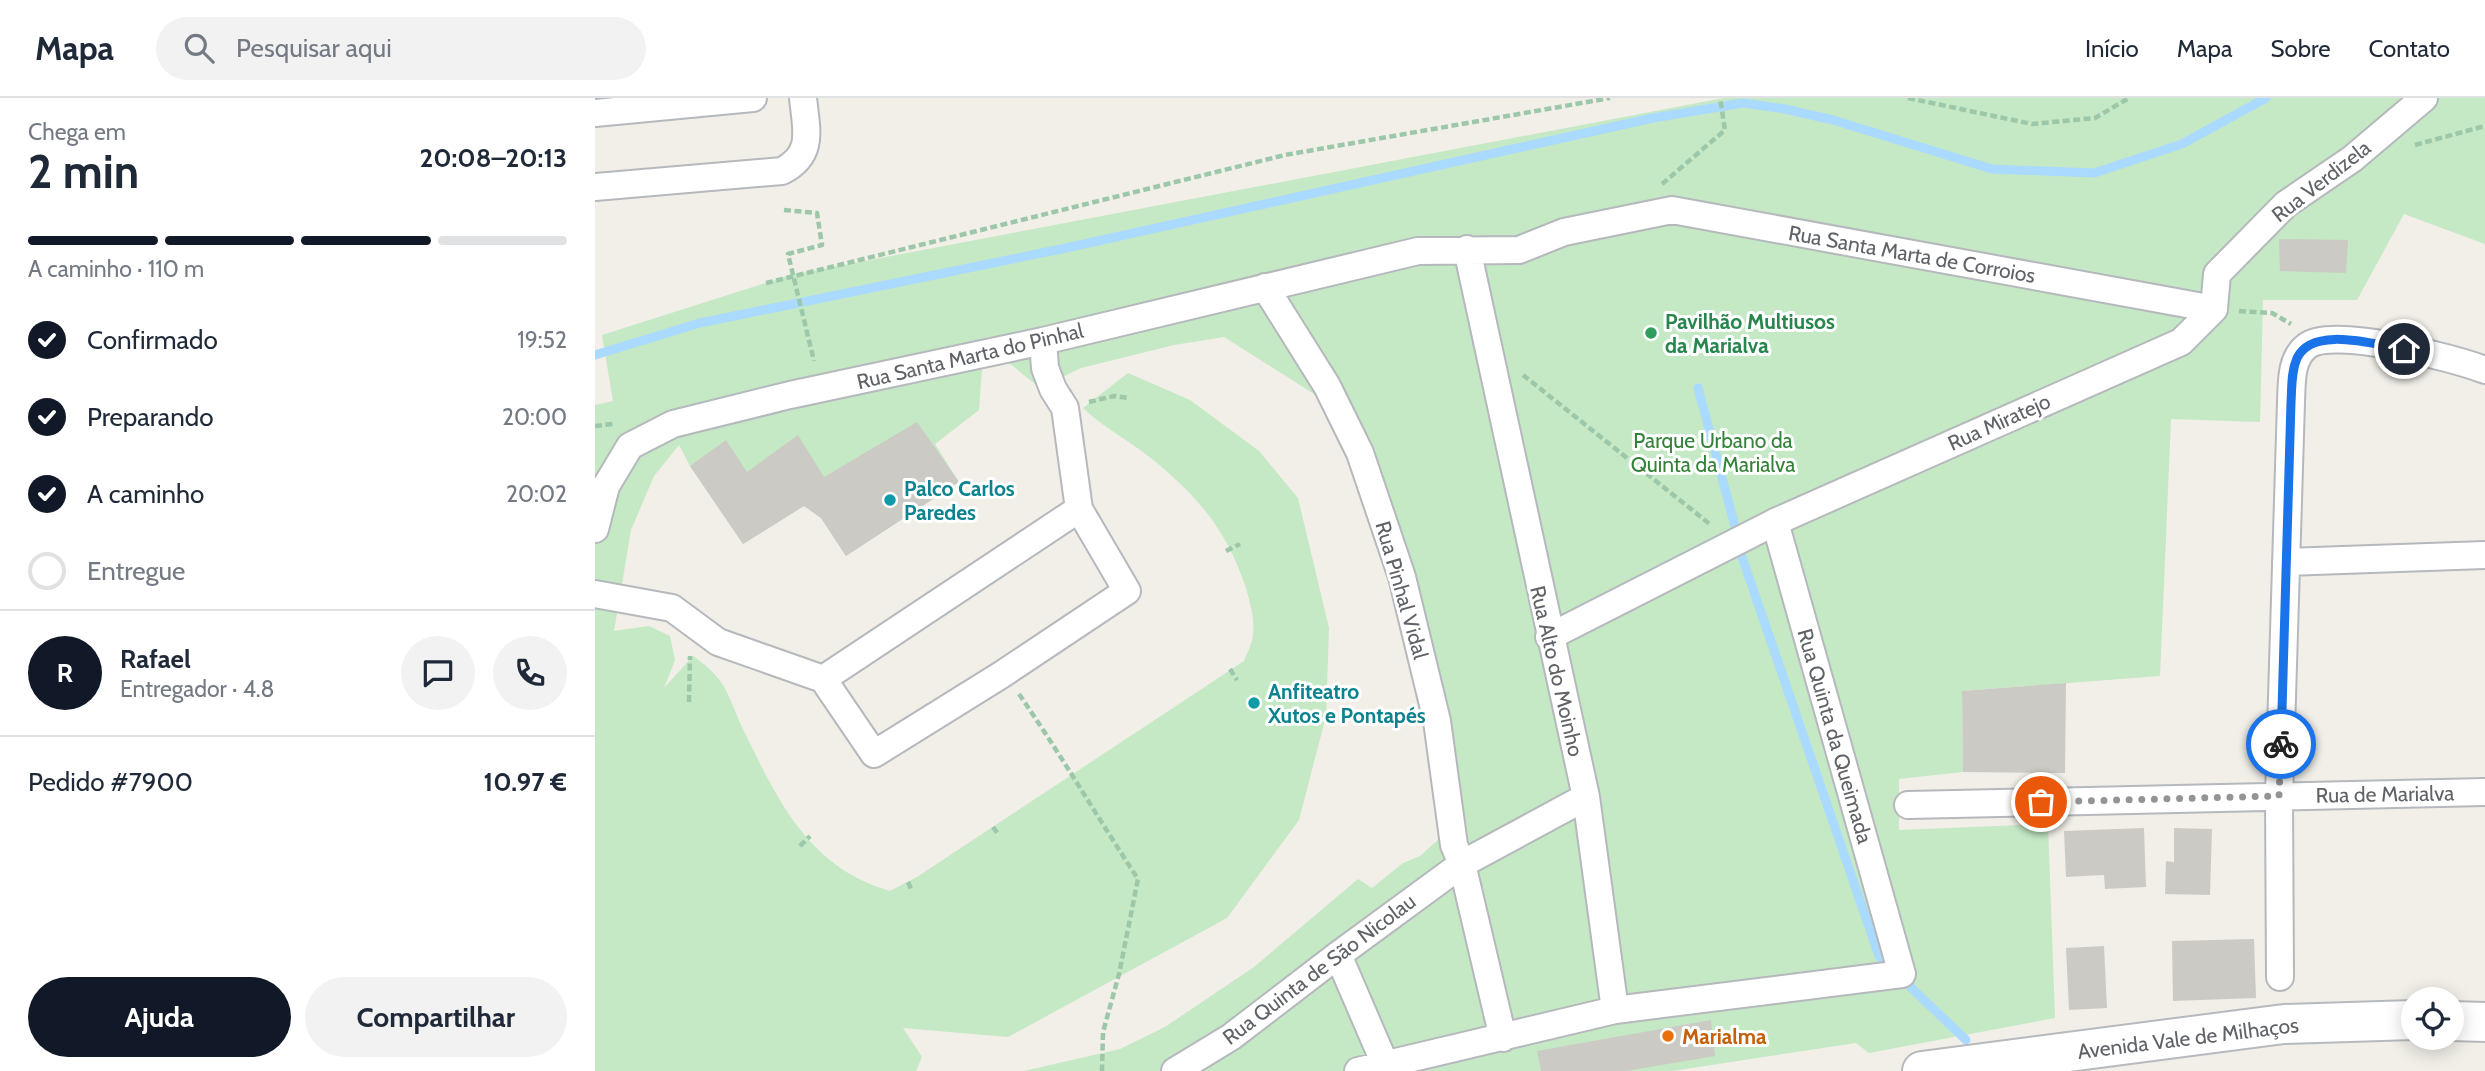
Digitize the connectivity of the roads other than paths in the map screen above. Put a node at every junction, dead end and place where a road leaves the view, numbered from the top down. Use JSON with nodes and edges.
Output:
{"nodes":[{"id":1,"x":753,"y":98,"type":"edge"},
{"id":2,"x":803,"y":98,"type":"edge"},
{"id":3,"x":2424,"y":98,"type":"edge"},
{"id":4,"x":595,"y":113,"type":"edge"},
{"id":5,"x":595,"y":187,"type":"edge"},
{"id":6,"x":1467,"y":249,"type":"junction"},
{"id":7,"x":1265,"y":287,"type":"junction"},
{"id":8,"x":2214,"y":309,"type":"junction"},
{"id":9,"x":1043,"y":341,"type":"junction"},
{"id":10,"x":2485,"y":370,"type":"edge"},
{"id":11,"x":1079,"y":509,"type":"junction"},
{"id":12,"x":595,"y":529,"type":"edge"},
{"id":13,"x":1753,"y":533,"type":"junction"},
{"id":14,"x":2485,"y":555,"type":"edge"},
{"id":15,"x":2287,"y":562,"type":"junction"},
{"id":16,"x":595,"y":594,"type":"edge"},
{"id":17,"x":1549,"y":637,"type":"junction"},
{"id":18,"x":823,"y":679,"type":"junction"},
{"id":19,"x":2485,"y":792,"type":"edge"},
{"id":20,"x":2279,"y":796,"type":"junction"},
{"id":21,"x":1586,"y":797,"type":"junction"},
{"id":22,"x":1908,"y":805,"type":"dead end"},
{"id":23,"x":1458,"y":854,"type":"junction"},
{"id":24,"x":1338,"y":955,"type":"junction"},
{"id":25,"x":2280,"y":977,"type":"dead end"},
{"id":26,"x":1615,"y":1010,"type":"junction"},
{"id":27,"x":2401,"y":1020,"type":"edge"},
{"id":28,"x":2464,"y":1021,"type":"edge"},
{"id":29,"x":2485,"y":1022,"type":"edge"},
{"id":30,"x":1503,"y":1038,"type":"junction"},
{"id":31,"x":1385,"y":1064,"type":"junction"},
{"id":32,"x":1175,"y":1071,"type":"edge"},
{"id":33,"x":1358,"y":1071,"type":"edge"},
{"id":34,"x":1922,"y":1071,"type":"edge"}],
"edges":[{"from":1,"to":4,"type":"street"},
{"from":2,"to":5,"type":"street"},
{"from":3,"to":8,"type":"street","name":"Rua Verdizela"},
{"from":6,"to":7,"type":"street","name":"Rua Santa Marta do Pinhal"},
{"from":6,"to":8,"type":"street","name":"Rua Santa Marta de Corroios"},
{"from":6,"to":17,"type":"street","name":"Rua Alto do Moinho"},
{"from":7,"to":9,"type":"street","name":"Rua Santa Marta do Pinhal"},
{"from":7,"to":23,"type":"street","name":"Rua Pinhal Vidal"},
{"from":8,"to":13,"type":"street","name":"Rua Miratejo"},
{"from":9,"to":11,"type":"street"},
{"from":9,"to":12,"type":"street","name":"Rua Santa Marta do Pinhal"},
{"from":10,"to":15,"type":"street"},
{"from":11,"to":18,"type":"street"},
{"from":11,"to":18,"type":"street"},
{"from":13,"to":17,"type":"street","name":"Rua Miratejo"},
{"from":13,"to":26,"type":"street","name":"Rua Quinta da Queimada"},
{"from":14,"to":15,"type":"street"},
{"from":15,"to":20,"type":"street"},
{"from":16,"to":18,"type":"street"},
{"from":17,"to":21,"type":"street","name":"Rua Alto do Moinho"},
{"from":19,"to":20,"type":"street","name":"Rua de Marialva"},
{"from":20,"to":22,"type":"street","name":"Rua de Marialva"},
{"from":20,"to":25,"type":"street"},
{"from":21,"to":23,"type":"street","name":"Rua Quinta de São Nicolau"},
{"from":21,"to":26,"type":"street","name":"Rua Alto do Moinho"},
{"from":23,"to":24,"type":"street","name":"Rua Quinta de São Nicolau"},
{"from":23,"to":30,"type":"street","name":"Rua Pinhal Vidal"},
{"from":24,"to":31,"type":"street"},
{"from":24,"to":32,"type":"street","name":"Rua Quinta de São Nicolau"},
{"from":26,"to":30,"type":"street"},
{"from":27,"to":34,"type":"street","name":"Avenida Vale de Milhaços"},
{"from":28,"to":29,"type":"street"},
{"from":30,"to":31,"type":"street"},
{"from":31,"to":33,"type":"street"}]}
